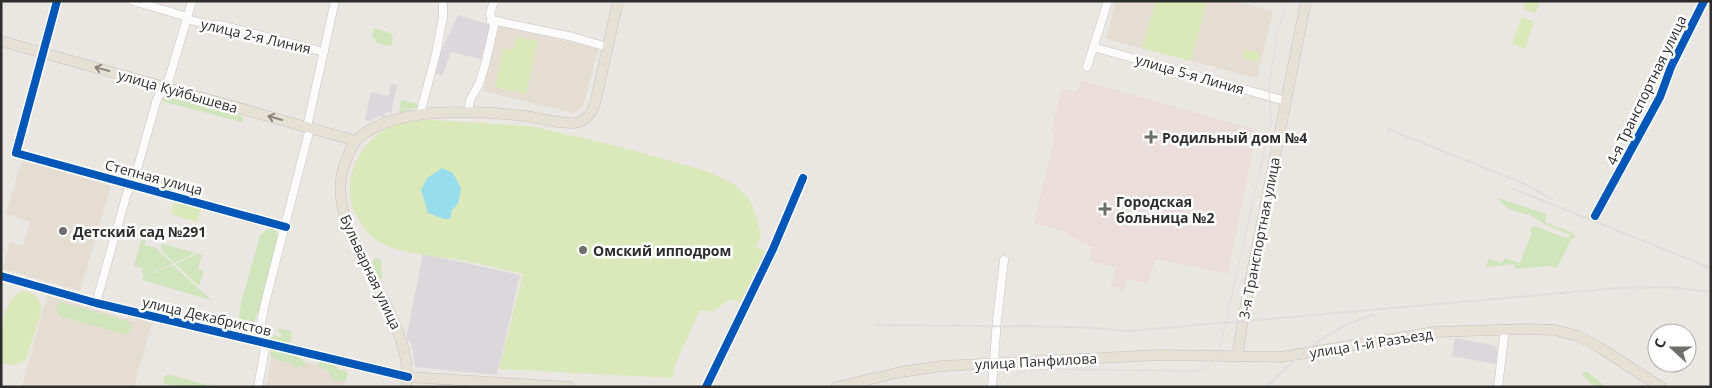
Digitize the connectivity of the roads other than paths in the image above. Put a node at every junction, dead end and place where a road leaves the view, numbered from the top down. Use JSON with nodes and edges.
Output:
{"nodes":[{"id":1,"x":58,"y":1,"type":"edge"},
{"id":2,"x":133,"y":1,"type":"edge"},
{"id":3,"x":192,"y":1,"type":"edge"},
{"id":4,"x":334,"y":1,"type":"edge"},
{"id":5,"x":444,"y":1,"type":"edge"},
{"id":6,"x":494,"y":1,"type":"edge"},
{"id":7,"x":618,"y":1,"type":"edge"},
{"id":8,"x":1108,"y":1,"type":"edge"},
{"id":9,"x":1306,"y":1,"type":"edge"},
{"id":10,"x":1704,"y":1,"type":"edge"},
{"id":11,"x":188,"y":18,"type":"junction"},
{"id":12,"x":491,"y":20,"type":"junction"},
{"id":13,"x":1,"y":41,"type":"edge"},
{"id":14,"x":607,"y":47,"type":"junction"},
{"id":15,"x":1093,"y":48,"type":"junction"},
{"id":16,"x":324,"y":52,"type":"junction"},
{"id":17,"x":43,"y":53,"type":"junction"},
{"id":18,"x":1087,"y":67,"type":"dead end"},
{"id":19,"x":164,"y":86,"type":"junction"},
{"id":20,"x":1286,"y":101,"type":"junction"},
{"id":21,"x":468,"y":113,"type":"junction"},
{"id":22,"x":420,"y":114,"type":"junction"},
{"id":23,"x":309,"y":128,"type":"junction"},
{"id":24,"x":356,"y":141,"type":"junction"},
{"id":25,"x":803,"y":178,"type":"dead end"},
{"id":26,"x":133,"y":184,"type":"junction"},
{"id":27,"x":1595,"y":216,"type":"dead end"},
{"id":28,"x":286,"y":227,"type":"junction"},
{"id":29,"x":1004,"y":260,"type":"dead end"},
{"id":30,"x":1,"y":276,"type":"edge"},
{"id":31,"x":96,"y":303,"type":"junction"},
{"id":32,"x":1505,"y":329,"type":"junction"},
{"id":33,"x":262,"y":342,"type":"junction"},
{"id":34,"x":1237,"y":357,"type":"junction"},
{"id":35,"x":995,"y":363,"type":"junction"},
{"id":36,"x":407,"y":382,"type":"edge"},
{"id":37,"x":258,"y":387,"type":"edge"},
{"id":38,"x":570,"y":387,"type":"edge"},
{"id":39,"x":706,"y":387,"type":"edge"},
{"id":40,"x":836,"y":387,"type":"edge"},
{"id":41,"x":992,"y":387,"type":"edge"},
{"id":42,"x":1498,"y":387,"type":"edge"},
{"id":43,"x":1662,"y":387,"type":"edge"}],
"edges":[{"from":1,"to":17,"type":"street"},
{"from":2,"to":11,"type":"street","name":"улица 2-я Линия"},
{"from":3,"to":11,"type":"street"},
{"from":4,"to":16,"type":"street"},
{"from":5,"to":22,"type":"street"},
{"from":6,"to":12,"type":"street"},
{"from":7,"to":14,"type":"main road"},
{"from":8,"to":15,"type":"street"},
{"from":9,"to":20,"type":"main road","name":"3-я Транспортная улица"},
{"from":10,"to":27,"type":"street","name":"4-я Транспортная улица"},
{"from":11,"to":16,"type":"street","name":"улица 2-я Линия"},
{"from":11,"to":19,"type":"street"},
{"from":12,"to":14,"type":"street"},
{"from":12,"to":21,"type":"street"},
{"from":13,"to":17,"type":"main road","name":"улица Куйбышева"},
{"from":14,"to":21,"type":"main road","name":"Бульварная улица"},
{"from":15,"to":18,"type":"street"},
{"from":15,"to":20,"type":"street","name":"улица 5-я Линия"},
{"from":16,"to":23,"type":"street"},
{"from":19,"to":17,"type":"main road","name":"улица Куйбышева","one_way":true},
{"from":17,"to":26,"type":"street","name":"Степная улица"},
{"from":23,"to":19,"type":"main road","name":"улица Куйбышева","one_way":true},
{"from":19,"to":26,"type":"street"},
{"from":20,"to":34,"type":"main road","name":"3-я Транспортная улица"},
{"from":21,"to":22,"type":"main road","name":"Бульварная улица"},
{"from":22,"to":24,"type":"main road","name":"Бульварная улица"},
{"from":23,"to":24,"type":"main road","name":"улица Куйбышева"},
{"from":23,"to":28,"type":"street"},
{"from":24,"to":36,"type":"main road","name":"Бульварная улица"},
{"from":25,"to":39,"type":"street"},
{"from":26,"to":28,"type":"street","name":"Степная улица"},
{"from":26,"to":31,"type":"street"},
{"from":28,"to":33,"type":"street"},
{"from":29,"to":35,"type":"street"},
{"from":30,"to":31,"type":"street","name":"улица Декабристов"},
{"from":31,"to":33,"type":"street","name":"улица Декабристов"},
{"from":32,"to":34,"type":"main road","name":"улица 1-й Разъезд"},
{"from":32,"to":42,"type":"street"},
{"from":32,"to":43,"type":"main road"},
{"from":33,"to":36,"type":"street","name":"улица Декабристов"},
{"from":33,"to":37,"type":"street"},
{"from":34,"to":35,"type":"main road","name":"улица Панфилова"},
{"from":35,"to":40,"type":"main road","name":"улица Панфилова"},
{"from":35,"to":41,"type":"street"},
{"from":36,"to":38,"type":"main road"}]}
